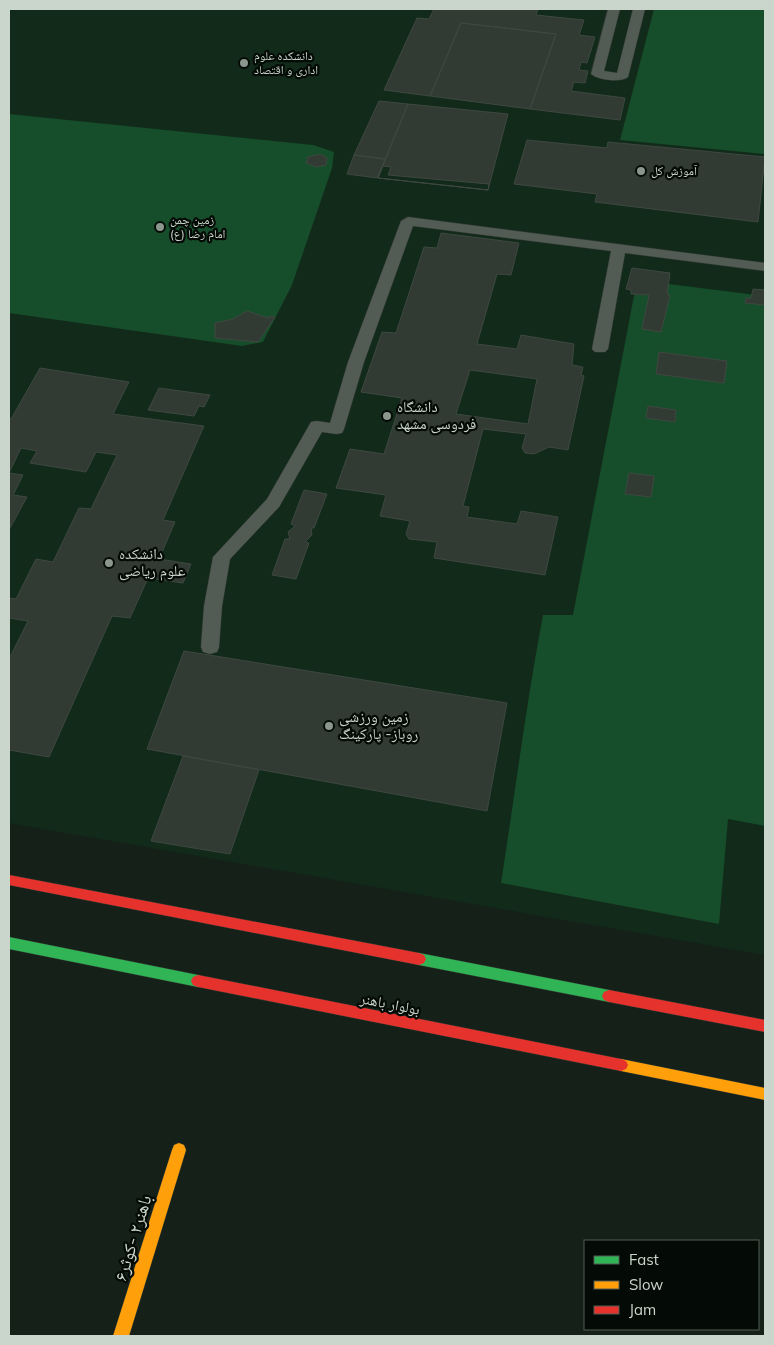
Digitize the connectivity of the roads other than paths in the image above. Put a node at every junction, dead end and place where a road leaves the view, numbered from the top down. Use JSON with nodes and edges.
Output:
{"nodes":[{"id":1,"x":614,"y":9,"type":"edge"},
{"id":2,"x":639,"y":9,"type":"edge"},
{"id":3,"x":619,"y":248,"type":"junction"},
{"id":4,"x":765,"y":267,"type":"edge"},
{"id":5,"x":600,"y":349,"type":"dead end"},
{"id":6,"x":210,"y":647,"type":"dead end"},
{"id":7,"x":9,"y":880,"type":"edge"},
{"id":8,"x":9,"y":943,"type":"edge"},
{"id":9,"x":765,"y":1026,"type":"edge"},
{"id":10,"x":765,"y":1094,"type":"edge"},
{"id":11,"x":179,"y":1150,"type":"dead end"},
{"id":12,"x":121,"y":1336,"type":"edge"}],
"edges":[{"from":1,"to":2,"type":"lane"},
{"from":3,"to":4,"type":"lane"},
{"from":3,"to":5,"type":"lane"},
{"from":3,"to":6,"type":"lane"},
{"from":7,"to":9,"type":"street"},
{"from":8,"to":10,"type":"street","name":"بولوار باهنر"},
{"from":11,"to":12,"type":"street","name":"باهنر۲ -کوثر۶"}]}
